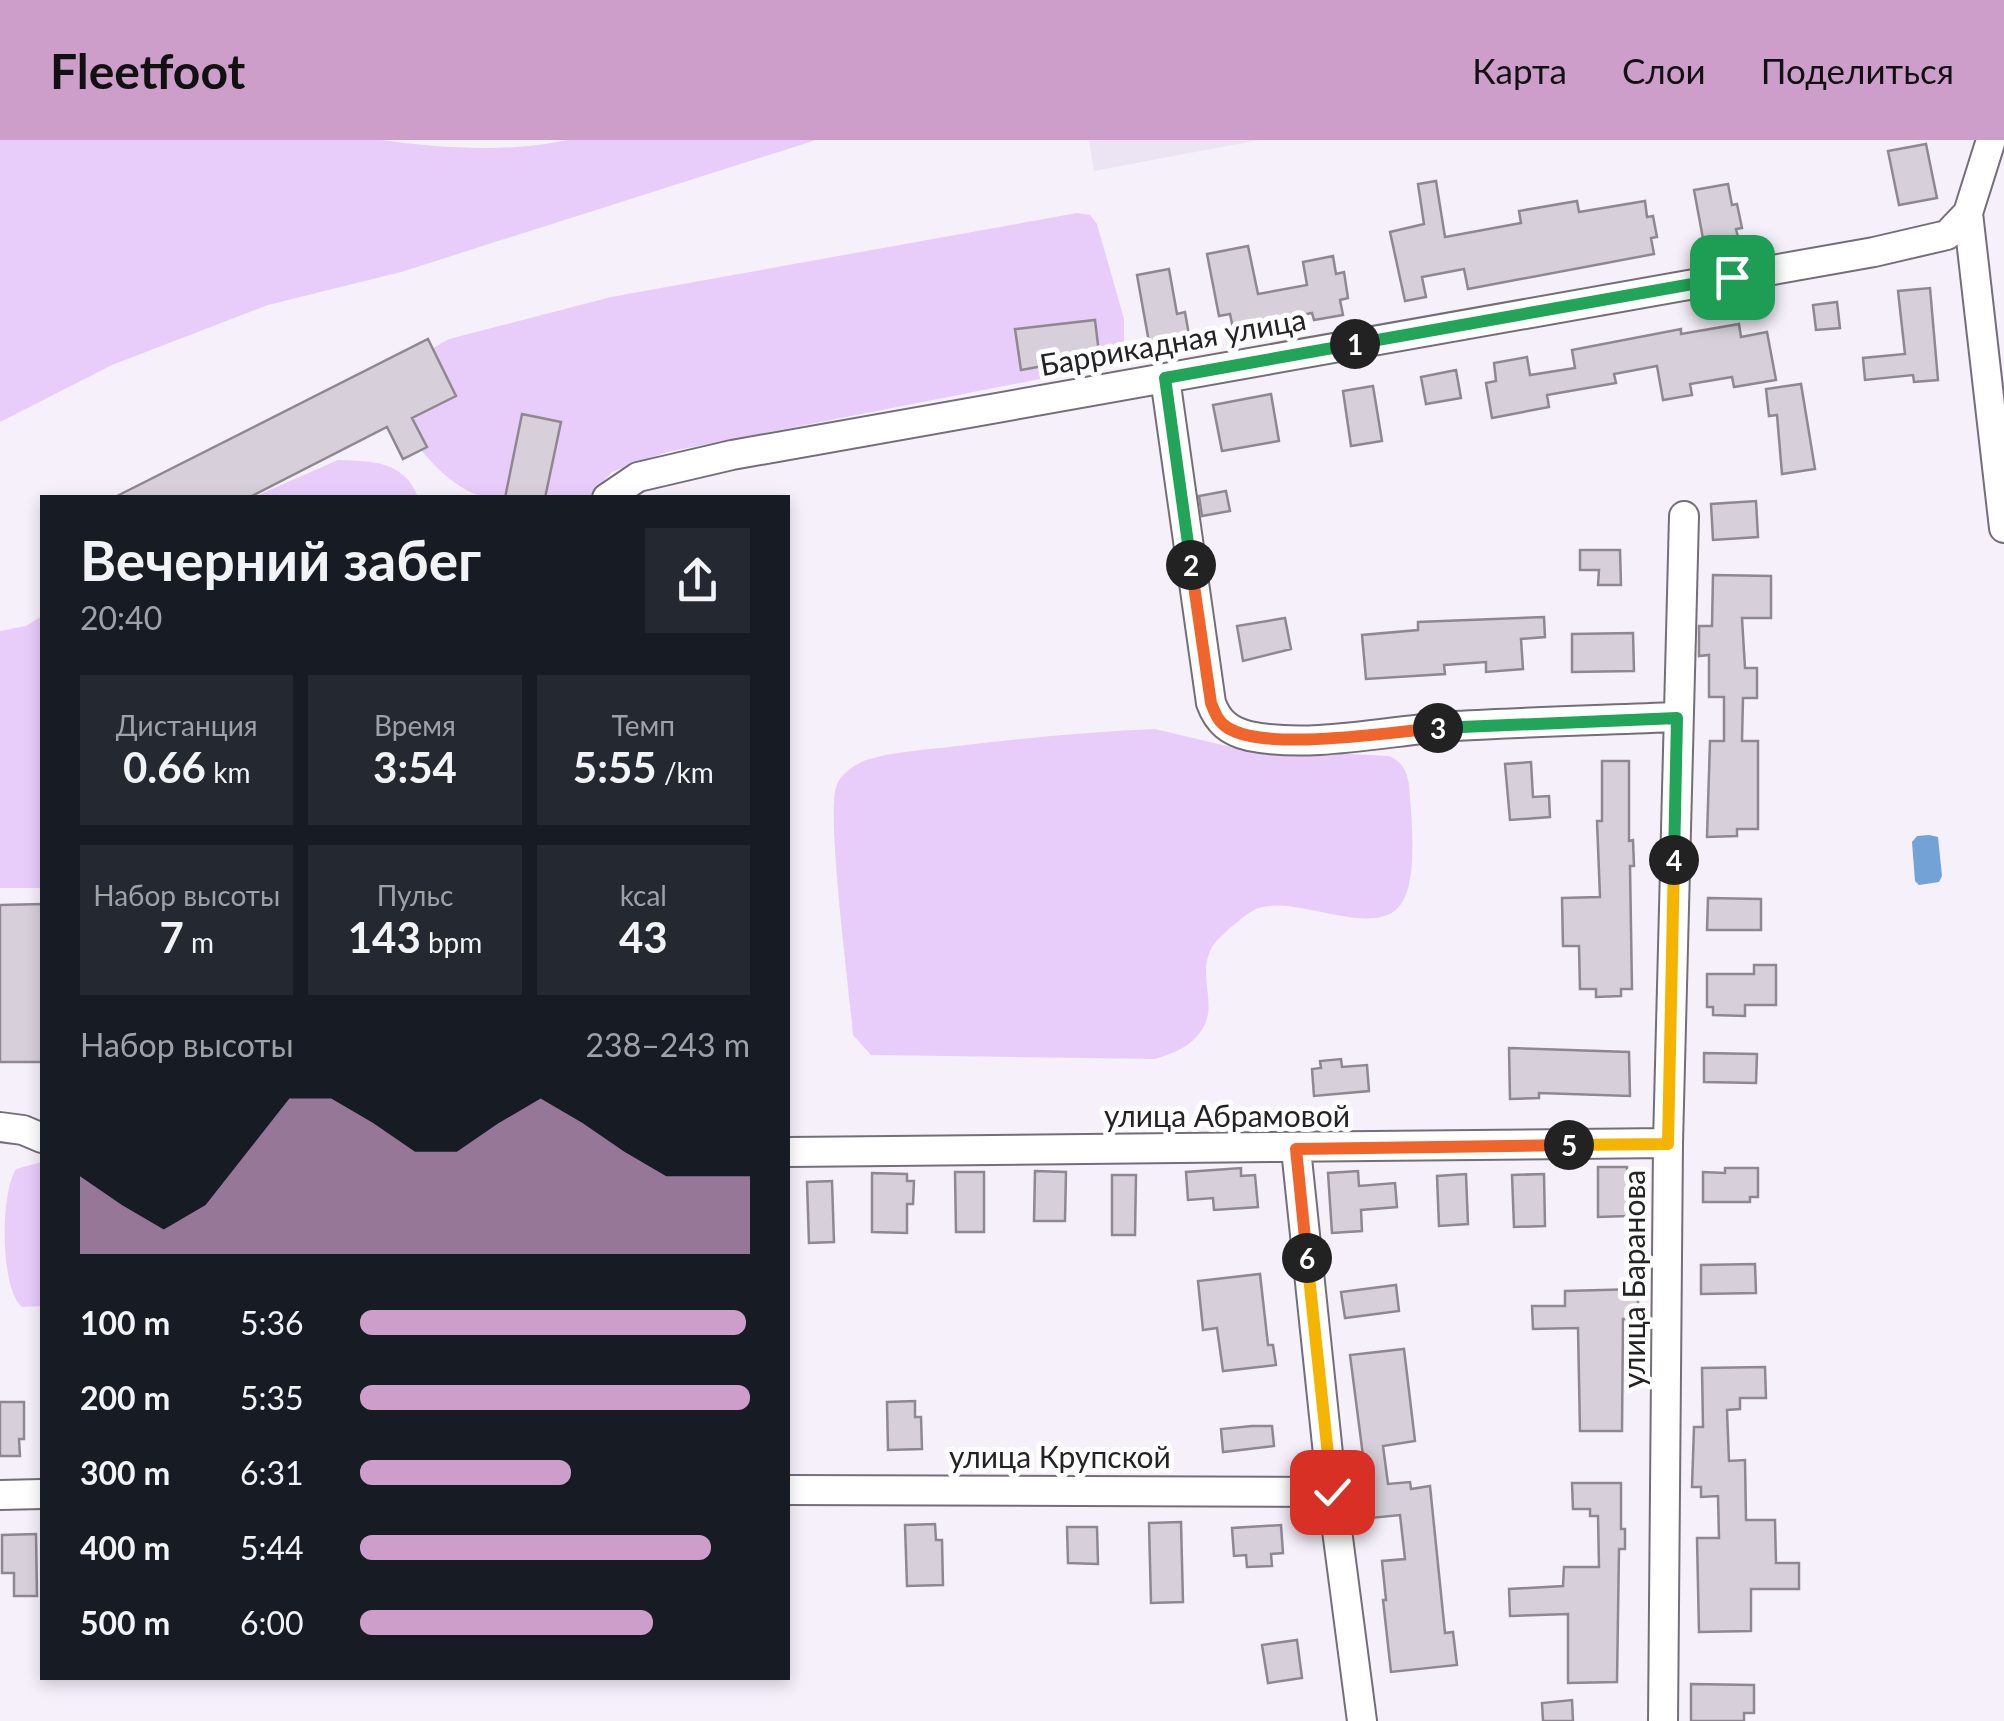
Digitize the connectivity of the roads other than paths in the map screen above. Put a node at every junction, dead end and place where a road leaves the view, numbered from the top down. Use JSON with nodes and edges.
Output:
{"nodes":[{"id":1,"x":1991,"y":140,"type":"edge"},
{"id":2,"x":1968,"y":213,"type":"junction"},
{"id":3,"x":1165,"y":378,"type":"junction"},
{"id":4,"x":611,"y":495,"type":"edge"},
{"id":5,"x":1684,"y":516,"type":"dead end"},
{"id":6,"x":2004,"y":528,"type":"edge"},
{"id":7,"x":1677,"y":718,"type":"junction"},
{"id":8,"x":0,"y":1127,"type":"edge"},
{"id":9,"x":40,"y":1137,"type":"edge"},
{"id":10,"x":1668,"y":1144,"type":"junction"},
{"id":11,"x":1296,"y":1149,"type":"junction"},
{"id":12,"x":790,"y":1152,"type":"edge"},
{"id":13,"x":790,"y":1490,"type":"edge"},
{"id":14,"x":1332,"y":1492,"type":"junction"},
{"id":15,"x":0,"y":1494,"type":"edge"},
{"id":16,"x":40,"y":1494,"type":"edge"},
{"id":17,"x":1362,"y":1721,"type":"edge"},
{"id":18,"x":1663,"y":1721,"type":"edge"}],
"edges":[{"from":1,"to":2,"type":"street"},
{"from":2,"to":3,"type":"street","name":"Баррикадная улица"},
{"from":2,"to":6,"type":"street"},
{"from":3,"to":4,"type":"street","name":"Баррикадная улица"},
{"from":3,"to":7,"type":"street"},
{"from":5,"to":7,"type":"street","name":"улица Баранова"},
{"from":7,"to":10,"type":"street","name":"улица Баранова"},
{"from":8,"to":9,"type":"street"},
{"from":10,"to":11,"type":"street","name":"улица Абрамовой"},
{"from":10,"to":18,"type":"street","name":"улица Баранова"},
{"from":11,"to":12,"type":"street","name":"улица Абрамовой"},
{"from":11,"to":14,"type":"street"},
{"from":13,"to":14,"type":"street","name":"улица Крупской"},
{"from":14,"to":17,"type":"street"},
{"from":15,"to":16,"type":"street"}]}
